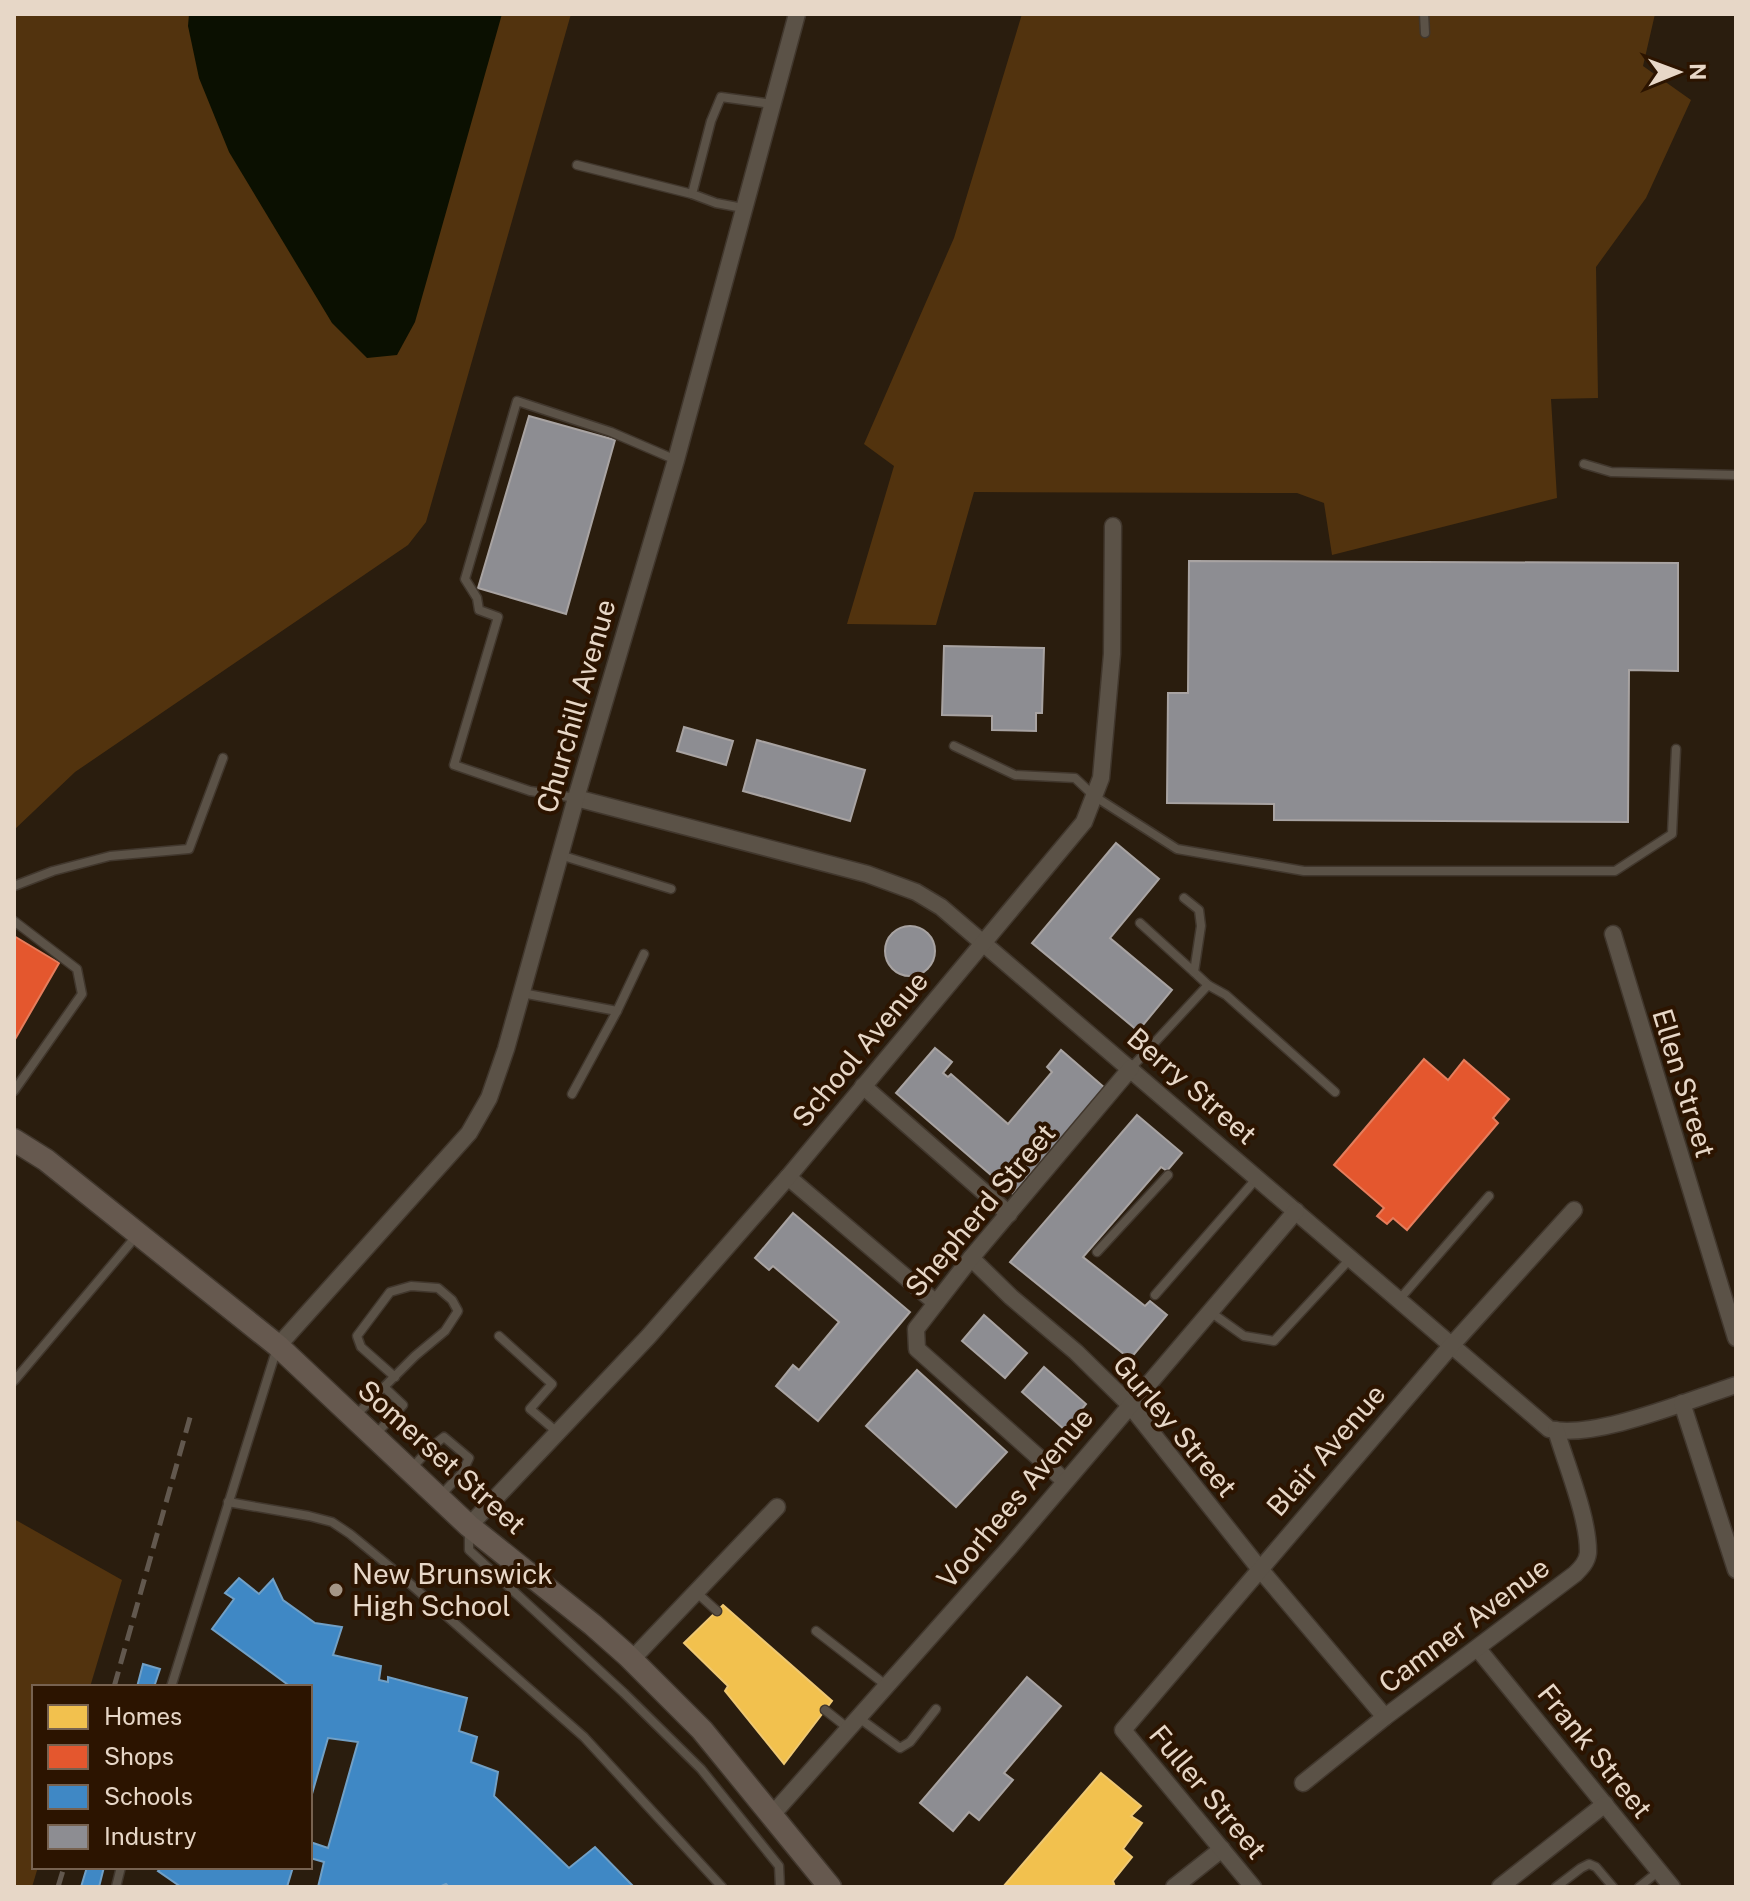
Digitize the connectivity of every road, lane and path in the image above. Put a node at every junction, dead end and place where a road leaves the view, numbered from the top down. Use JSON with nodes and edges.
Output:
{"nodes":[{"id":1,"x":797,"y":14,"type":"edge"},
{"id":2,"x":1424,"y":14,"type":"edge"},
{"id":3,"x":1425,"y":33,"type":"dead end"},
{"id":4,"x":772,"y":104,"type":"junction"},
{"id":5,"x":577,"y":165,"type":"dead end"},
{"id":6,"x":692,"y":194,"type":"junction"},
{"id":7,"x":743,"y":208,"type":"junction"},
{"id":8,"x":676,"y":460,"type":"junction"},
{"id":9,"x":1584,"y":464,"type":"dead end"},
{"id":10,"x":1736,"y":475,"type":"edge"},
{"id":11,"x":1113,"y":526,"type":"dead end"},
{"id":12,"x":954,"y":746,"type":"dead end"},
{"id":13,"x":1676,"y":749,"type":"dead end"},
{"id":14,"x":223,"y":758,"type":"dead end"},
{"id":15,"x":1094,"y":796,"type":"junction"},
{"id":16,"x":576,"y":798,"type":"junction"},
{"id":17,"x":560,"y":855,"type":"junction"},
{"id":18,"x":14,"y":886,"type":"edge"},
{"id":19,"x":671,"y":889,"type":"dead end"},
{"id":20,"x":1184,"y":898,"type":"dead end"},
{"id":21,"x":14,"y":921,"type":"edge"},
{"id":22,"x":1140,"y":923,"type":"dead end"},
{"id":23,"x":1613,"y":934,"type":"dead end"},
{"id":24,"x":984,"y":942,"type":"junction"},
{"id":25,"x":644,"y":954,"type":"dead end"},
{"id":26,"x":1194,"y":972,"type":"junction"},
{"id":27,"x":1208,"y":985,"type":"junction"},
{"id":28,"x":521,"y":993,"type":"junction"},
{"id":29,"x":617,"y":1011,"type":"junction"},
{"id":30,"x":1131,"y":1068,"type":"junction"},
{"id":31,"x":863,"y":1086,"type":"junction"},
{"id":32,"x":14,"y":1091,"type":"edge"},
{"id":33,"x":1335,"y":1092,"type":"dead end"},
{"id":34,"x":572,"y":1094,"type":"dead end"},
{"id":35,"x":14,"y":1140,"type":"edge"},
{"id":36,"x":1168,"y":1175,"type":"dead end"},
{"id":37,"x":788,"y":1177,"type":"junction"},
{"id":38,"x":1257,"y":1177,"type":"junction"},
{"id":39,"x":1489,"y":1196,"type":"dead end"},
{"id":40,"x":1574,"y":1210,"type":"dead end"},
{"id":41,"x":1296,"y":1211,"type":"junction"},
{"id":42,"x":1009,"y":1214,"type":"junction"},
{"id":43,"x":139,"y":1234,"type":"junction"},
{"id":44,"x":1097,"y":1252,"type":"dead end"},
{"id":45,"x":971,"y":1258,"type":"junction"},
{"id":46,"x":1350,"y":1259,"type":"junction"},
{"id":47,"x":1155,"y":1295,"type":"dead end"},
{"id":48,"x":1398,"y":1301,"type":"junction"},
{"id":49,"x":936,"y":1303,"type":"junction"},
{"id":50,"x":1209,"y":1311,"type":"junction"},
{"id":51,"x":499,"y":1336,"type":"dead end"},
{"id":52,"x":1736,"y":1338,"type":"edge"},
{"id":53,"x":278,"y":1346,"type":"junction"},
{"id":54,"x":1450,"y":1347,"type":"junction"},
{"id":55,"x":395,"y":1377,"type":"junction"},
{"id":56,"x":14,"y":1381,"type":"edge"},
{"id":57,"x":1736,"y":1385,"type":"edge"},
{"id":58,"x":384,"y":1387,"type":"junction"},
{"id":59,"x":1682,"y":1403,"type":"junction"},
{"id":60,"x":1129,"y":1404,"type":"junction"},
{"id":61,"x":353,"y":1418,"type":"junction"},
{"id":62,"x":1556,"y":1430,"type":"junction"},
{"id":63,"x":557,"y":1433,"type":"junction"},
{"id":64,"x":373,"y":1437,"type":"junction"},
{"id":65,"x":409,"y":1472,"type":"junction"},
{"id":66,"x":1065,"y":1481,"type":"junction"},
{"id":67,"x":438,"y":1498,"type":"junction"},
{"id":68,"x":228,"y":1502,"type":"junction"},
{"id":69,"x":777,"y":1507,"type":"dead end"},
{"id":70,"x":469,"y":1526,"type":"junction"},
{"id":71,"x":1732,"y":1547,"type":"edge"},
{"id":72,"x":1259,"y":1568,"type":"junction"},
{"id":73,"x":1736,"y":1570,"type":"edge"},
{"id":74,"x":696,"y":1592,"type":"junction"},
{"id":75,"x":717,"y":1611,"type":"dead end"},
{"id":76,"x":816,"y":1631,"type":"dead end"},
{"id":77,"x":1478,"y":1649,"type":"junction"},
{"id":78,"x":628,"y":1656,"type":"junction"},
{"id":79,"x":172,"y":1685,"type":"edge"},
{"id":80,"x":887,"y":1687,"type":"junction"},
{"id":81,"x":936,"y":1709,"type":"dead end"},
{"id":82,"x":825,"y":1710,"type":"dead end"},
{"id":83,"x":1385,"y":1717,"type":"junction"},
{"id":84,"x":854,"y":1724,"type":"junction"},
{"id":85,"x":1123,"y":1730,"type":"joint"},
{"id":86,"x":1303,"y":1783,"type":"dead end"},
{"id":87,"x":1605,"y":1804,"type":"junction"},
{"id":88,"x":771,"y":1816,"type":"junction"},
{"id":89,"x":1222,"y":1849,"type":"junction"},
{"id":90,"x":1659,"y":1871,"type":"junction"},
{"id":91,"x":722,"y":1887,"type":"edge"},
{"id":92,"x":780,"y":1887,"type":"edge"},
{"id":93,"x":830,"y":1887,"type":"edge"},
{"id":94,"x":1174,"y":1887,"type":"edge"},
{"id":95,"x":1253,"y":1887,"type":"edge"},
{"id":96,"x":1500,"y":1887,"type":"edge"},
{"id":97,"x":1556,"y":1887,"type":"edge"},
{"id":98,"x":1613,"y":1887,"type":"edge"},
{"id":99,"x":1639,"y":1887,"type":"edge"},
{"id":100,"x":1672,"y":1887,"type":"edge"}],
"edges":[{"from":1,"to":4,"type":"street","name":"Churchill Avenue"},
{"from":2,"to":3,"type":"lane"},
{"from":4,"to":6,"type":"lane"},
{"from":4,"to":7,"type":"street","name":"Churchill Avenue"},
{"from":5,"to":6,"type":"lane"},
{"from":6,"to":7,"type":"lane"},
{"from":7,"to":8,"type":"street","name":"Churchill Avenue"},
{"from":8,"to":16,"type":"street","name":"Churchill Avenue"},
{"from":8,"to":16,"type":"lane"},
{"from":9,"to":10,"type":"lane"},
{"from":11,"to":15,"type":"street","name":"School Avenue"},
{"from":12,"to":15,"type":"lane"},
{"from":13,"to":15,"type":"lane"},
{"from":14,"to":18,"type":"lane"},
{"from":15,"to":24,"type":"street","name":"School Avenue"},
{"from":16,"to":17,"type":"street","name":"Churchill Avenue"},
{"from":16,"to":24,"type":"street","name":"Berry Street"},
{"from":17,"to":19,"type":"lane"},
{"from":17,"to":28,"type":"street","name":"Churchill Avenue"},
{"from":20,"to":26,"type":"lane"},
{"from":21,"to":32,"type":"lane"},
{"from":22,"to":26,"type":"lane"},
{"from":23,"to":52,"type":"street","name":"Ellen Street"},
{"from":24,"to":30,"type":"street","name":"Berry Street"},
{"from":24,"to":31,"type":"street","name":"School Avenue"},
{"from":25,"to":29,"type":"lane"},
{"from":26,"to":27,"type":"lane"},
{"from":27,"to":30,"type":"lane"},
{"from":27,"to":33,"type":"lane"},
{"from":28,"to":29,"type":"lane"},
{"from":28,"to":53,"type":"street","name":"Churchill Avenue"},
{"from":29,"to":34,"type":"lane"},
{"from":30,"to":38,"type":"street","name":"Berry Street"},
{"from":30,"to":42,"type":"street","name":"Shepherd Street"},
{"from":31,"to":37,"type":"street","name":"School Avenue"},
{"from":31,"to":42,"type":"street"},
{"from":35,"to":43,"type":"main road","name":"Somerset Street"},
{"from":36,"to":44,"type":"lane"},
{"from":37,"to":49,"type":"street"},
{"from":37,"to":63,"type":"street","name":"School Avenue"},
{"from":38,"to":41,"type":"street","name":"Berry Street"},
{"from":38,"to":47,"type":"lane"},
{"from":39,"to":48,"type":"lane"},
{"from":40,"to":54,"type":"street","name":"Blair Avenue"},
{"from":41,"to":46,"type":"street","name":"Berry Street"},
{"from":41,"to":50,"type":"street","name":"Voorhees Avenue"},
{"from":42,"to":45,"type":"street","name":"Shepherd Street"},
{"from":43,"to":53,"type":"main road","name":"Somerset Street"},
{"from":43,"to":56,"type":"lane"},
{"from":45,"to":49,"type":"street","name":"Shepherd Street"},
{"from":45,"to":60,"type":"street","name":"Gurley Street"},
{"from":46,"to":48,"type":"street","name":"Berry Street"},
{"from":46,"to":50,"type":"lane"},
{"from":48,"to":54,"type":"street","name":"Berry Street"},
{"from":49,"to":66,"type":"street","name":"Shepherd Street"},
{"from":50,"to":60,"type":"street","name":"Voorhees Avenue"},
{"from":51,"to":63,"type":"lane"},
{"from":53,"to":61,"type":"main road","name":"Somerset Street"},
{"from":53,"to":68,"type":"lane"},
{"from":54,"to":62,"type":"street","name":"Berry Street"},
{"from":54,"to":72,"type":"street","name":"Blair Avenue"},
{"from":55,"to":55,"type":"lane"},
{"from":55,"to":58,"type":"lane"},
{"from":57,"to":59,"type":"street"},
{"from":58,"to":61,"type":"lane"},
{"from":58,"to":64,"type":"lane"},
{"from":59,"to":62,"type":"street"},
{"from":59,"to":71,"type":"street"},
{"from":60,"to":66,"type":"street","name":"Voorhees Avenue"},
{"from":60,"to":72,"type":"street","name":"Gurley Street"},
{"from":61,"to":64,"type":"main road","name":"Somerset Street"},
{"from":62,"to":77,"type":"street","name":"Camner Avenue"},
{"from":63,"to":70,"type":"street","name":"School Avenue"},
{"from":64,"to":65,"type":"main road","name":"Somerset Street"},
{"from":65,"to":67,"type":"main road","name":"Somerset Street"},
{"from":65,"to":67,"type":"lane"},
{"from":66,"to":80,"type":"street","name":"Voorhees Avenue"},
{"from":67,"to":70,"type":"main road","name":"Somerset Street"},
{"from":68,"to":79,"type":"lane"},
{"from":68,"to":91,"type":"lane"},
{"from":69,"to":74,"type":"street"},
{"from":70,"to":78,"type":"main road","name":"Somerset Street"},
{"from":70,"to":92,"type":"lane"},
{"from":71,"to":73,"type":"street"},
{"from":72,"to":83,"type":"street","name":"Gurley Street"},
{"from":72,"to":85,"type":"street","name":"Blair Avenue"},
{"from":74,"to":75,"type":"lane"},
{"from":74,"to":78,"type":"street"},
{"from":76,"to":80,"type":"lane"},
{"from":77,"to":83,"type":"street","name":"Camner Avenue"},
{"from":77,"to":87,"type":"street","name":"Frank Street"},
{"from":78,"to":88,"type":"main road","name":"Somerset Street"},
{"from":80,"to":84,"type":"street","name":"Voorhees Avenue"},
{"from":81,"to":84,"type":"lane"},
{"from":82,"to":84,"type":"lane"},
{"from":83,"to":86,"type":"street","name":"Camner Avenue"},
{"from":84,"to":88,"type":"street","name":"Voorhees Avenue"},
{"from":85,"to":89,"type":"street","name":"Fuller Street"},
{"from":87,"to":90,"type":"street","name":"Frank Street"},
{"from":87,"to":96,"type":"street"},
{"from":88,"to":93,"type":"main road","name":"Somerset Street"},
{"from":89,"to":94,"type":"street"},
{"from":89,"to":95,"type":"street","name":"Fuller Street"},
{"from":90,"to":99,"type":"lane"},
{"from":90,"to":100,"type":"street","name":"Frank Street"},
{"from":97,"to":98,"type":"lane"}]}
